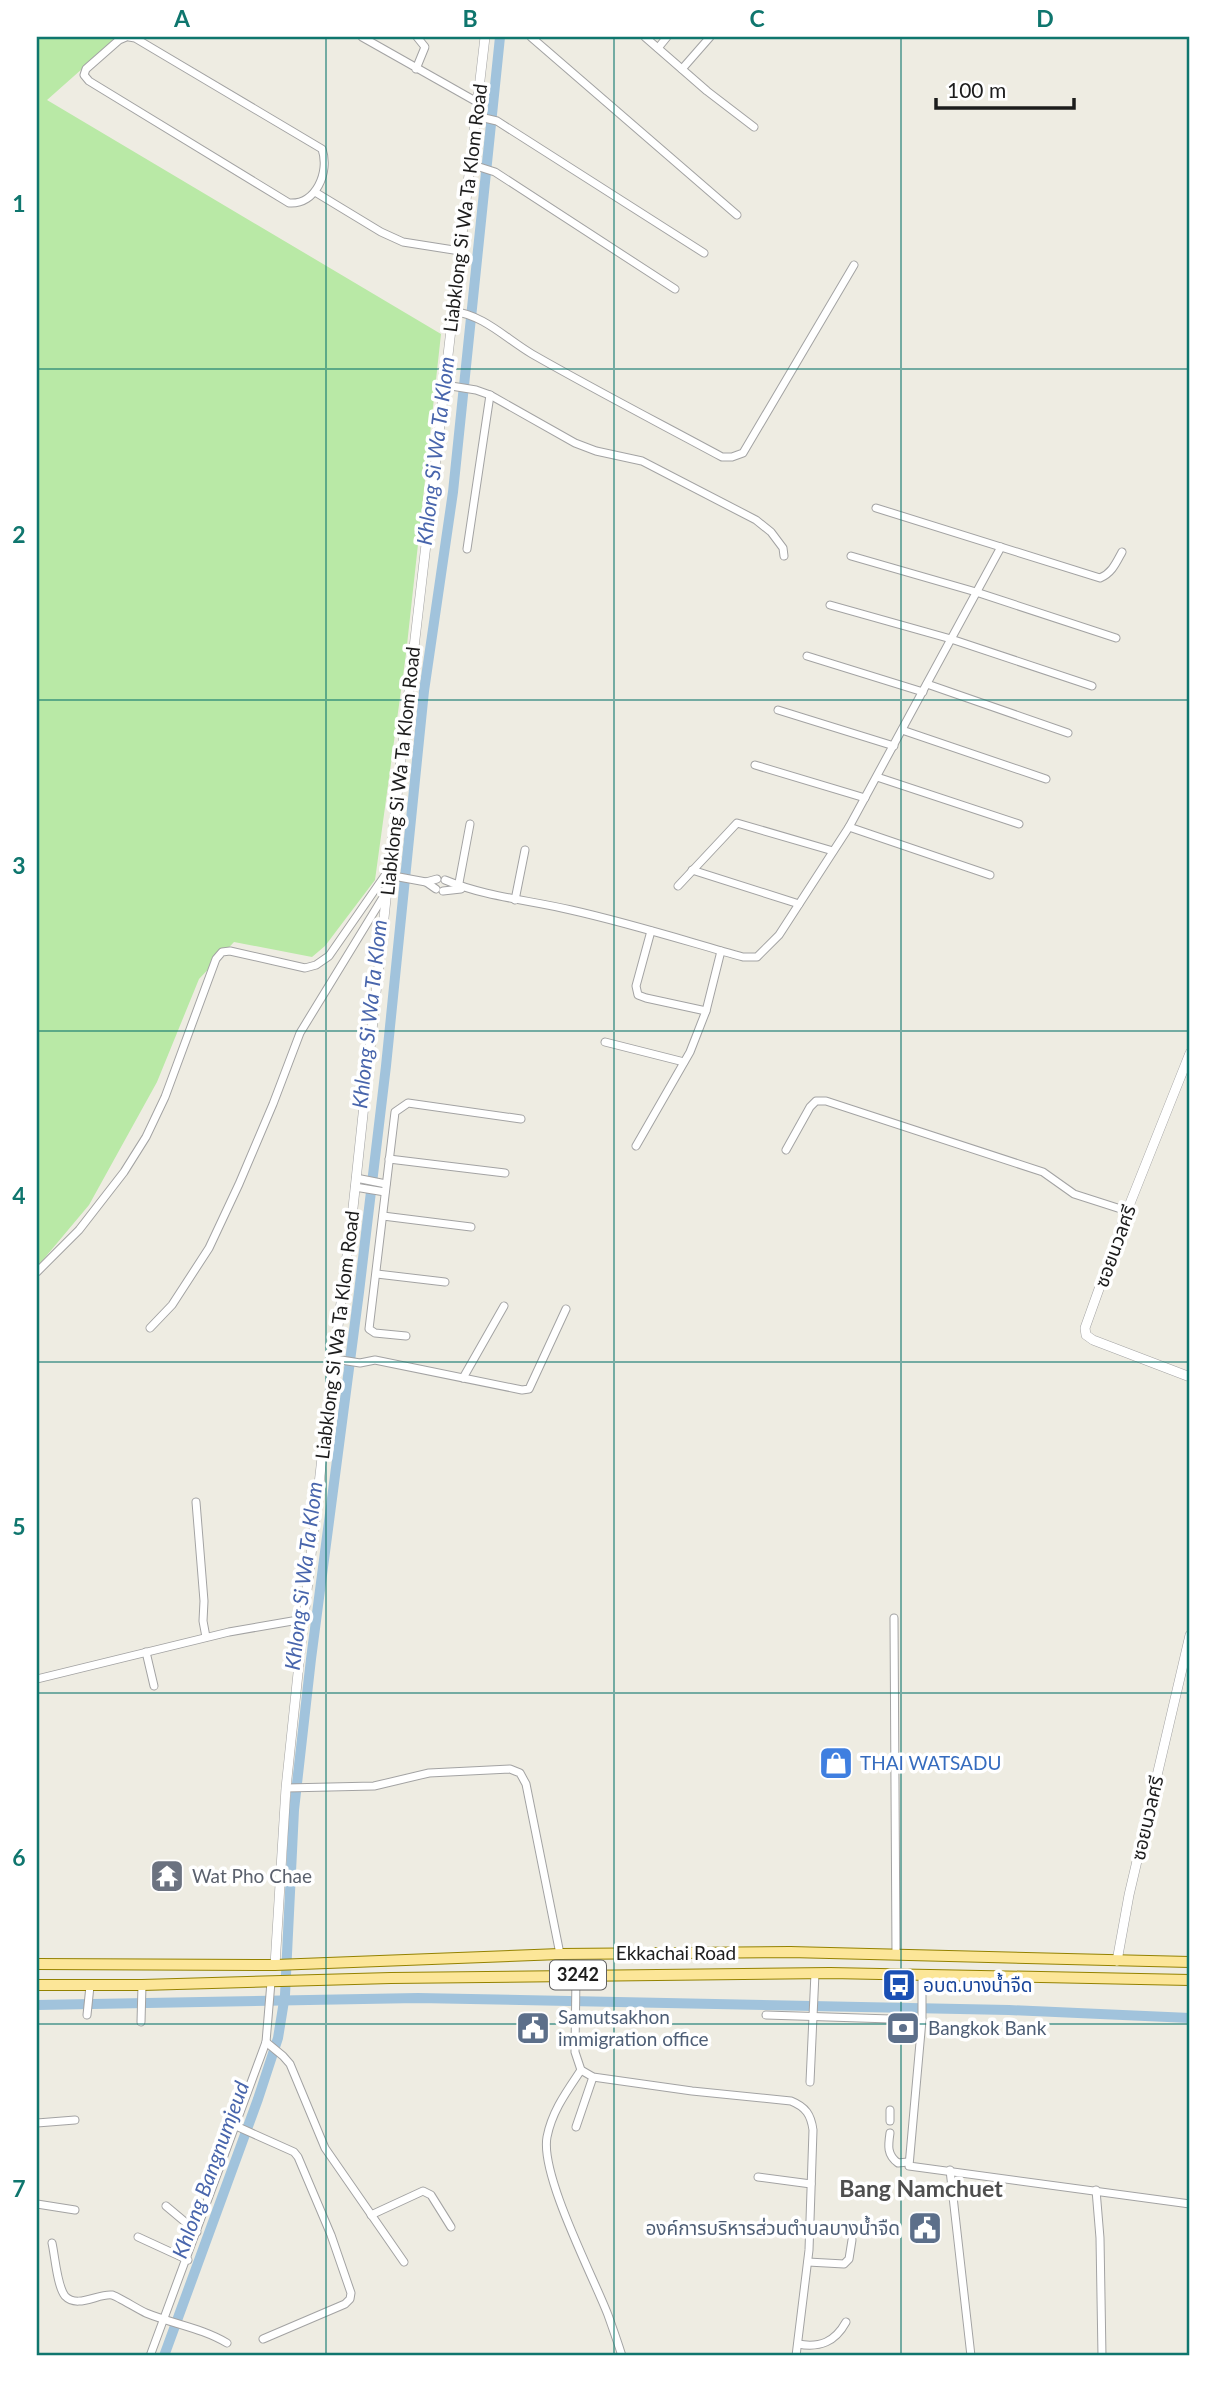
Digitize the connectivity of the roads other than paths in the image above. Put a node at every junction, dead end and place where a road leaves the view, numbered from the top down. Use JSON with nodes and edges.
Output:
{"nodes":[{"id":1,"x":128,"y":37,"type":"edge"},
{"id":2,"x":362,"y":37,"type":"edge"},
{"id":3,"x":417,"y":37,"type":"edge"},
{"id":4,"x":485,"y":37,"type":"edge"},
{"id":5,"x":531,"y":37,"type":"edge"},
{"id":6,"x":645,"y":37,"type":"edge"},
{"id":7,"x":667,"y":37,"type":"edge"},
{"id":8,"x":710,"y":37,"type":"edge"},
{"id":9,"x":658,"y":48,"type":"junction"},
{"id":10,"x":416,"y":69,"type":"junction"},
{"id":11,"x":682,"y":69,"type":"junction"},
{"id":12,"x":477,"y":102,"type":"junction"},
{"id":13,"x":480,"y":117,"type":"junction"},
{"id":14,"x":754,"y":127,"type":"dead end"},
{"id":15,"x":475,"y":164,"type":"junction"},
{"id":16,"x":315,"y":192,"type":"junction"},
{"id":17,"x":737,"y":215,"type":"dead end"},
{"id":18,"x":460,"y":251,"type":"junction"},
{"id":19,"x":704,"y":253,"type":"dead end"},
{"id":20,"x":854,"y":265,"type":"dead end"},
{"id":21,"x":675,"y":289,"type":"dead end"},
{"id":22,"x":452,"y":311,"type":"junction"},
{"id":23,"x":445,"y":385,"type":"junction"},
{"id":24,"x":490,"y":395,"type":"junction"},
{"id":25,"x":876,"y":508,"type":"dead end"},
{"id":26,"x":1001,"y":547,"type":"junction"},
{"id":27,"x":467,"y":549,"type":"dead end"},
{"id":28,"x":1122,"y":552,"type":"dead end"},
{"id":29,"x":784,"y":556,"type":"dead end"},
{"id":30,"x":851,"y":556,"type":"dead end"},
{"id":31,"x":976,"y":593,"type":"junction"},
{"id":32,"x":830,"y":605,"type":"dead end"},
{"id":33,"x":1116,"y":638,"type":"dead end"},
{"id":34,"x":951,"y":639,"type":"junction"},
{"id":35,"x":807,"y":656,"type":"dead end"},
{"id":36,"x":927,"y":684,"type":"junction"},
{"id":37,"x":1092,"y":686,"type":"dead end"},
{"id":38,"x":923,"y":692,"type":"junction"},
{"id":39,"x":778,"y":710,"type":"dead end"},
{"id":40,"x":902,"y":730,"type":"junction"},
{"id":41,"x":1068,"y":733,"type":"dead end"},
{"id":42,"x":894,"y":746,"type":"junction"},
{"id":43,"x":755,"y":765,"type":"dead end"},
{"id":44,"x":877,"y":777,"type":"junction"},
{"id":45,"x":1046,"y":779,"type":"dead end"},
{"id":46,"x":866,"y":798,"type":"junction"},
{"id":47,"x":470,"y":824,"type":"dead end"},
{"id":48,"x":1019,"y":824,"type":"dead end"},
{"id":49,"x":849,"y":827,"type":"junction"},
{"id":50,"x":525,"y":850,"type":"dead end"},
{"id":51,"x":833,"y":851,"type":"junction"},
{"id":52,"x":692,"y":870,"type":"junction"},
{"id":53,"x":388,"y":873,"type":"junction"},
{"id":54,"x":990,"y":875,"type":"dead end"},
{"id":55,"x":426,"y":882,"type":"junction"},
{"id":56,"x":678,"y":886,"type":"dead end"},
{"id":57,"x":460,"y":888,"type":"junction"},
{"id":58,"x":387,"y":891,"type":"junction"},
{"id":59,"x":515,"y":900,"type":"junction"},
{"id":60,"x":799,"y":904,"type":"junction"},
{"id":61,"x":652,"y":931,"type":"junction"},
{"id":62,"x":721,"y":951,"type":"junction"},
{"id":63,"x":706,"y":1011,"type":"junction"},
{"id":64,"x":605,"y":1041,"type":"dead end"},
{"id":65,"x":1190,"y":1053,"type":"edge"},
{"id":66,"x":684,"y":1062,"type":"junction"},
{"id":67,"x":521,"y":1119,"type":"dead end"},
{"id":68,"x":636,"y":1146,"type":"dead end"},
{"id":69,"x":786,"y":1150,"type":"dead end"},
{"id":70,"x":389,"y":1159,"type":"junction"},
{"id":71,"x":505,"y":1173,"type":"dead end"},
{"id":72,"x":359,"y":1183,"type":"junction"},
{"id":73,"x":386,"y":1188,"type":"junction"},
{"id":74,"x":1127,"y":1211,"type":"junction"},
{"id":75,"x":383,"y":1216,"type":"junction"},
{"id":76,"x":471,"y":1227,"type":"dead end"},
{"id":77,"x":37,"y":1272,"type":"edge"},
{"id":78,"x":377,"y":1274,"type":"junction"},
{"id":79,"x":445,"y":1282,"type":"dead end"},
{"id":80,"x":504,"y":1306,"type":"dead end"},
{"id":81,"x":566,"y":1309,"type":"dead end"},
{"id":82,"x":150,"y":1328,"type":"dead end"},
{"id":83,"x":406,"y":1336,"type":"dead end"},
{"id":84,"x":339,"y":1359,"type":"junction"},
{"id":85,"x":1190,"y":1377,"type":"edge"},
{"id":86,"x":463,"y":1378,"type":"junction"},
{"id":87,"x":196,"y":1502,"type":"dead end"},
{"id":88,"x":894,"y":1618,"type":"dead end"},
{"id":89,"x":303,"y":1619,"type":"junction"},
{"id":90,"x":1190,"y":1635,"type":"edge"},
{"id":91,"x":206,"y":1637,"type":"junction"},
{"id":92,"x":146,"y":1652,"type":"junction"},
{"id":93,"x":37,"y":1679,"type":"edge"},
{"id":94,"x":153,"y":1686,"type":"dead end"},
{"id":95,"x":289,"y":1788,"type":"junction"},
{"id":96,"x":765,"y":1953,"type":"junction"},
{"id":97,"x":560,"y":1954,"type":"junction"},
{"id":98,"x":896,"y":1955,"type":"junction"},
{"id":99,"x":1117,"y":1961,"type":"junction"},
{"id":100,"x":1190,"y":1962,"type":"edge"},
{"id":101,"x":37,"y":1964,"type":"edge"},
{"id":102,"x":278,"y":1965,"type":"junction"},
{"id":103,"x":765,"y":1973,"type":"junction"},
{"id":104,"x":815,"y":1973,"type":"junction"},
{"id":105,"x":922,"y":1975,"type":"junction"},
{"id":106,"x":576,"y":1979,"type":"junction"},
{"id":107,"x":1190,"y":1980,"type":"edge"},
{"id":108,"x":274,"y":1984,"type":"junction"},
{"id":109,"x":37,"y":1985,"type":"edge"},
{"id":110,"x":142,"y":1985,"type":"junction"},
{"id":111,"x":90,"y":1986,"type":"junction"},
{"id":112,"x":87,"y":2013,"type":"dead end"},
{"id":113,"x":814,"y":2013,"type":"junction"},
{"id":114,"x":766,"y":2015,"type":"dead end"},
{"id":115,"x":922,"y":2017,"type":"junction"},
{"id":116,"x":141,"y":2022,"type":"dead end"},
{"id":117,"x":269,"y":2044,"type":"junction"},
{"id":118,"x":581,"y":2070,"type":"junction"},
{"id":119,"x":593,"y":2077,"type":"junction"},
{"id":120,"x":810,"y":2082,"type":"dead end"},
{"id":121,"x":890,"y":2110,"type":"dead end"},
{"id":122,"x":75,"y":2120,"type":"dead end"},
{"id":123,"x":890,"y":2121,"type":"dead end"},
{"id":124,"x":37,"y":2123,"type":"edge"},
{"id":125,"x":238,"y":2127,"type":"junction"},
{"id":126,"x":576,"y":2127,"type":"dead end"},
{"id":127,"x":890,"y":2133,"type":"dead end"},
{"id":128,"x":908,"y":2162,"type":"junction"},
{"id":129,"x":950,"y":2170,"type":"junction"},
{"id":130,"x":758,"y":2178,"type":"dead end"},
{"id":131,"x":811,"y":2184,"type":"junction"},
{"id":132,"x":1096,"y":2190,"type":"junction"},
{"id":133,"x":37,"y":2204,"type":"edge"},
{"id":134,"x":1190,"y":2204,"type":"edge"},
{"id":135,"x":166,"y":2206,"type":"dead end"},
{"id":136,"x":75,"y":2210,"type":"dead end"},
{"id":137,"x":370,"y":2215,"type":"junction"},
{"id":138,"x":451,"y":2227,"type":"dead end"},
{"id":139,"x":197,"y":2232,"type":"junction"},
{"id":140,"x":138,"y":2237,"type":"dead end"},
{"id":141,"x":852,"y":2240,"type":"dead end"},
{"id":142,"x":52,"y":2243,"type":"dead end"},
{"id":143,"x":188,"y":2260,"type":"junction"},
{"id":144,"x":404,"y":2262,"type":"dead end"},
{"id":145,"x":808,"y":2262,"type":"junction"},
{"id":146,"x":167,"y":2320,"type":"junction"},
{"id":147,"x":846,"y":2322,"type":"dead end"},
{"id":148,"x":263,"y":2339,"type":"dead end"},
{"id":149,"x":227,"y":2343,"type":"dead end"},
{"id":150,"x":797,"y":2344,"type":"junction"},
{"id":151,"x":150,"y":2356,"type":"edge"},
{"id":152,"x":622,"y":2356,"type":"edge"},
{"id":153,"x":796,"y":2356,"type":"edge"},
{"id":154,"x":971,"y":2356,"type":"edge"},
{"id":155,"x":1102,"y":2356,"type":"edge"}],
"edges":[{"from":1,"to":16,"type":"street"},
{"from":1,"to":16,"type":"street"},
{"from":2,"to":10,"type":"street"},
{"from":3,"to":10,"type":"street"},
{"from":4,"to":12,"type":"street","name":"Liabklong Si Wa Ta Klom Road"},
{"from":5,"to":17,"type":"street"},
{"from":6,"to":9,"type":"street"},
{"from":7,"to":9,"type":"street"},
{"from":8,"to":11,"type":"street"},
{"from":9,"to":11,"type":"street"},
{"from":10,"to":12,"type":"street"},
{"from":11,"to":14,"type":"street"},
{"from":12,"to":13,"type":"street","name":"Liabklong Si Wa Ta Klom Road"},
{"from":13,"to":15,"type":"street","name":"Liabklong Si Wa Ta Klom Road"},
{"from":13,"to":19,"type":"street"},
{"from":15,"to":18,"type":"street","name":"Liabklong Si Wa Ta Klom Road"},
{"from":15,"to":21,"type":"street"},
{"from":16,"to":18,"type":"street"},
{"from":18,"to":22,"type":"street","name":"Liabklong Si Wa Ta Klom Road"},
{"from":20,"to":22,"type":"street"},
{"from":22,"to":23,"type":"street","name":"Liabklong Si Wa Ta Klom Road"},
{"from":23,"to":24,"type":"street"},
{"from":23,"to":53,"type":"street","name":"Liabklong Si Wa Ta Klom Road"},
{"from":24,"to":27,"type":"street"},
{"from":24,"to":29,"type":"street"},
{"from":25,"to":26,"type":"street"},
{"from":26,"to":28,"type":"street"},
{"from":26,"to":31,"type":"street"},
{"from":30,"to":31,"type":"street"},
{"from":31,"to":33,"type":"street"},
{"from":31,"to":34,"type":"street"},
{"from":32,"to":34,"type":"street"},
{"from":34,"to":36,"type":"street"},
{"from":34,"to":37,"type":"street"},
{"from":35,"to":38,"type":"street"},
{"from":36,"to":38,"type":"street"},
{"from":36,"to":41,"type":"street"},
{"from":38,"to":40,"type":"street"},
{"from":39,"to":42,"type":"street"},
{"from":40,"to":42,"type":"street"},
{"from":40,"to":45,"type":"street"},
{"from":42,"to":44,"type":"street"},
{"from":43,"to":46,"type":"street"},
{"from":44,"to":46,"type":"street"},
{"from":44,"to":48,"type":"street"},
{"from":46,"to":49,"type":"street"},
{"from":47,"to":57,"type":"street"},
{"from":49,"to":51,"type":"street"},
{"from":49,"to":54,"type":"street"},
{"from":50,"to":59,"type":"street"},
{"from":51,"to":52,"type":"street"},
{"from":51,"to":60,"type":"street"},
{"from":52,"to":56,"type":"street"},
{"from":52,"to":60,"type":"street"},
{"from":53,"to":55,"type":"street"},
{"from":53,"to":58,"type":"street","name":"Liabklong Si Wa Ta Klom Road"},
{"from":53,"to":77,"type":"street"},
{"from":55,"to":57,"type":"street"},
{"from":55,"to":57,"type":"street"},
{"from":57,"to":59,"type":"street"},
{"from":58,"to":72,"type":"street","name":"Liabklong Si Wa Ta Klom Road"},
{"from":58,"to":82,"type":"street"},
{"from":59,"to":61,"type":"street"},
{"from":60,"to":62,"type":"street"},
{"from":61,"to":62,"type":"street"},
{"from":61,"to":63,"type":"street"},
{"from":62,"to":63,"type":"street"},
{"from":63,"to":66,"type":"street"},
{"from":64,"to":66,"type":"street"},
{"from":65,"to":74,"type":"street","name":"ซอยนวลศรี"},
{"from":66,"to":68,"type":"street"},
{"from":67,"to":70,"type":"street"},
{"from":69,"to":74,"type":"street"},
{"from":70,"to":71,"type":"street"},
{"from":70,"to":73,"type":"street"},
{"from":72,"to":73,"type":"street"},
{"from":72,"to":84,"type":"street","name":"Liabklong Si Wa Ta Klom Road"},
{"from":73,"to":75,"type":"street"},
{"from":74,"to":85,"type":"street","name":"ซอยนวลศรี"},
{"from":75,"to":76,"type":"street"},
{"from":75,"to":78,"type":"street"},
{"from":78,"to":79,"type":"street"},
{"from":78,"to":83,"type":"street"},
{"from":80,"to":86,"type":"street"},
{"from":81,"to":86,"type":"street"},
{"from":84,"to":86,"type":"street"},
{"from":84,"to":89,"type":"street","name":"Liabklong Si Wa Ta Klom Road"},
{"from":87,"to":91,"type":"street"},
{"from":88,"to":98,"type":"street"},
{"from":89,"to":91,"type":"street"},
{"from":89,"to":95,"type":"street","name":"Liabklong Si Wa Ta Klom Road"},
{"from":90,"to":99,"type":"street","name":"ซอยนวลศรี"},
{"from":91,"to":92,"type":"street"},
{"from":92,"to":93,"type":"street"},
{"from":92,"to":94,"type":"street"},
{"from":95,"to":97,"type":"street"},
{"from":95,"to":102,"type":"street","name":"Liabklong Si Wa Ta Klom Road"},
{"from":96,"to":97,"type":"main road","name":"Ekkachai Road","number":"3242"},
{"from":96,"to":98,"type":"main road","name":"Ekkachai Road","number":"3242"},
{"from":96,"to":103,"type":"main road"},
{"from":97,"to":102,"type":"main road","name":"Ekkachai Road","number":"3242"},
{"from":98,"to":99,"type":"main road","name":"Ekkachai Road","number":"3242"},
{"from":99,"to":100,"type":"main road","name":"Ekkachai Road","number":"3242"},
{"from":101,"to":102,"type":"main road","name":"Ekkachai Road","number":"3242"},
{"from":103,"to":104,"type":"main road","name":"Ekkachai Road","number":"3242"},
{"from":103,"to":106,"type":"main road","name":"Ekkachai Road","number":"3242"},
{"from":104,"to":105,"type":"main road","name":"Ekkachai Road","number":"3242"},
{"from":104,"to":113,"type":"street"},
{"from":105,"to":107,"type":"main road","name":"Ekkachai Road","number":"3242"},
{"from":105,"to":115,"type":"street"},
{"from":106,"to":108,"type":"main road","name":"Ekkachai Road","number":"3242"},
{"from":106,"to":118,"type":"street"},
{"from":108,"to":110,"type":"main road","name":"Ekkachai Road","number":"3242"},
{"from":108,"to":117,"type":"street"},
{"from":109,"to":111,"type":"main road","name":"Ekkachai Road","number":"3242"},
{"from":110,"to":111,"type":"main road","name":"Ekkachai Road","number":"3242"},
{"from":110,"to":116,"type":"street"},
{"from":111,"to":112,"type":"street"},
{"from":113,"to":114,"type":"street"},
{"from":113,"to":115,"type":"street"},
{"from":113,"to":120,"type":"street"},
{"from":115,"to":128,"type":"street"},
{"from":117,"to":125,"type":"street"},
{"from":117,"to":137,"type":"street"},
{"from":118,"to":119,"type":"street"},
{"from":118,"to":152,"type":"street"},
{"from":119,"to":126,"type":"street"},
{"from":119,"to":131,"type":"street"},
{"from":121,"to":123,"type":"street"},
{"from":122,"to":124,"type":"street"},
{"from":125,"to":139,"type":"street"},
{"from":125,"to":148,"type":"street"},
{"from":127,"to":128,"type":"street"},
{"from":128,"to":129,"type":"street"},
{"from":129,"to":132,"type":"street"},
{"from":129,"to":154,"type":"street"},
{"from":130,"to":131,"type":"street"},
{"from":131,"to":145,"type":"street"},
{"from":132,"to":134,"type":"street"},
{"from":132,"to":155,"type":"street"},
{"from":133,"to":136,"type":"street"},
{"from":135,"to":139,"type":"street"},
{"from":137,"to":138,"type":"street"},
{"from":137,"to":144,"type":"street"},
{"from":139,"to":143,"type":"street"},
{"from":140,"to":143,"type":"street"},
{"from":141,"to":145,"type":"street"},
{"from":142,"to":146,"type":"street"},
{"from":143,"to":146,"type":"street"},
{"from":145,"to":150,"type":"street"},
{"from":146,"to":149,"type":"street"},
{"from":146,"to":151,"type":"street"},
{"from":147,"to":150,"type":"street"},
{"from":150,"to":153,"type":"street"}]}
